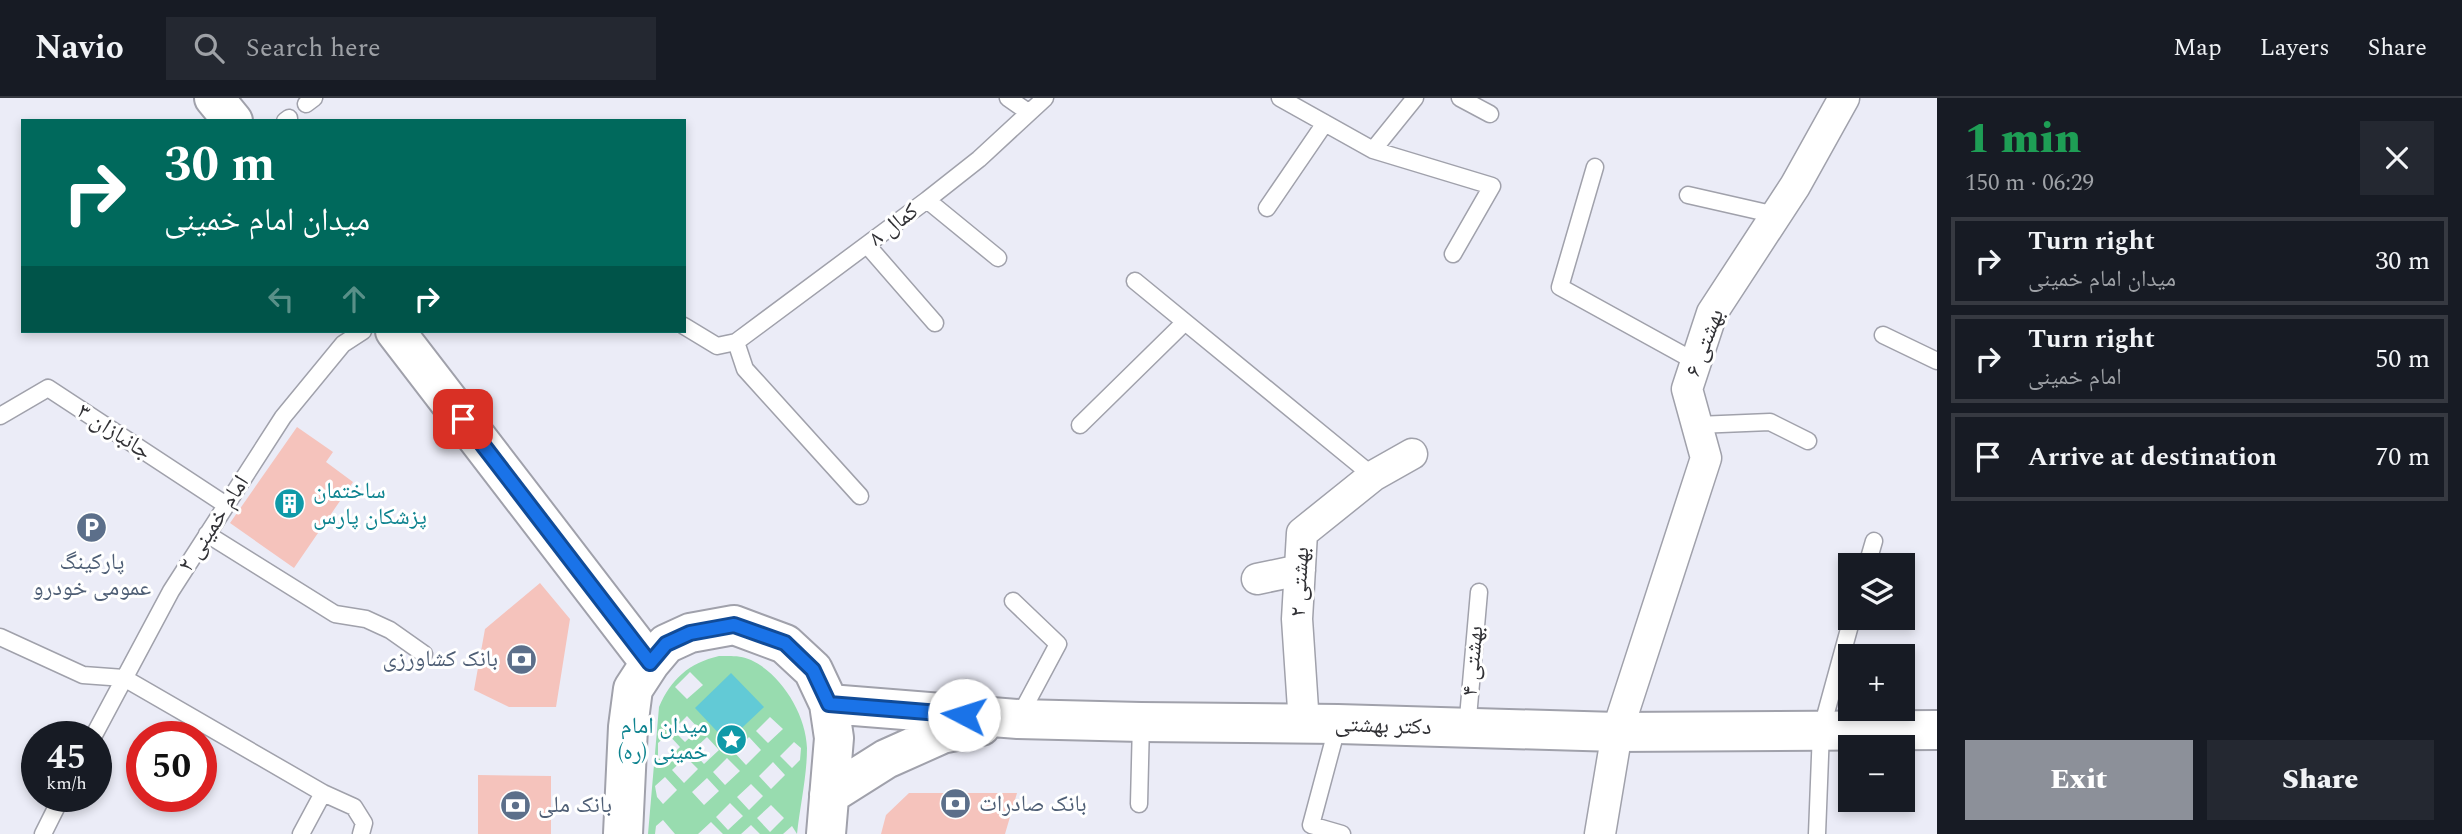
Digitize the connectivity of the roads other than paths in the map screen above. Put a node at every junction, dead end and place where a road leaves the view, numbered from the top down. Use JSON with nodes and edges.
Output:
{"nodes":[{"id":1,"x":214,"y":98,"type":"edge"},
{"id":2,"x":1007,"y":98,"type":"edge"},
{"id":3,"x":1045,"y":98,"type":"edge"},
{"id":4,"x":1280,"y":98,"type":"edge"},
{"id":5,"x":1415,"y":98,"type":"edge"},
{"id":6,"x":1460,"y":98,"type":"edge"},
{"id":7,"x":1844,"y":98,"type":"edge"},
{"id":8,"x":1028,"y":112,"type":"junction"},
{"id":9,"x":1490,"y":114,"type":"dead end"},
{"id":10,"x":231,"y":119,"type":"edge"},
{"id":11,"x":1325,"y":123,"type":"junction"},
{"id":12,"x":1373,"y":150,"type":"junction"},
{"id":13,"x":1595,"y":167,"type":"dead end"},
{"id":14,"x":1688,"y":195,"type":"dead end"},
{"id":15,"x":927,"y":200,"type":"junction"},
{"id":16,"x":1267,"y":208,"type":"dead end"},
{"id":17,"x":1776,"y":215,"type":"junction"},
{"id":18,"x":867,"y":245,"type":"junction"},
{"id":19,"x":1453,"y":254,"type":"dead end"},
{"id":20,"x":998,"y":258,"type":"dead end"},
{"id":21,"x":1135,"y":281,"type":"dead end"},
{"id":22,"x":1185,"y":322,"type":"junction"},
{"id":23,"x":935,"y":323,"type":"dead end"},
{"id":24,"x":686,"y":327,"type":"edge"},
{"id":25,"x":360,"y":333,"type":"edge"},
{"id":26,"x":397,"y":333,"type":"edge"},
{"id":27,"x":1882,"y":335,"type":"dead end"},
{"id":28,"x":736,"y":342,"type":"junction"},
{"id":29,"x":1937,"y":361,"type":"edge"},
{"id":30,"x":1696,"y":362,"type":"junction"},
{"id":31,"x":0,"y":416,"type":"edge"},
{"id":32,"x":1080,"y":425,"type":"dead end"},
{"id":33,"x":1697,"y":425,"type":"junction"},
{"id":34,"x":1808,"y":441,"type":"dead end"},
{"id":35,"x":1412,"y":454,"type":"dead end"},
{"id":36,"x":1373,"y":476,"type":"junction"},
{"id":37,"x":860,"y":496,"type":"dead end"},
{"id":38,"x":226,"y":505,"type":"junction"},
{"id":39,"x":207,"y":534,"type":"junction"},
{"id":40,"x":1874,"y":541,"type":"dead end"},
{"id":41,"x":1870,"y":553,"type":"edge"},
{"id":42,"x":1300,"y":570,"type":"junction"},
{"id":43,"x":1257,"y":579,"type":"dead end"},
{"id":44,"x":1479,"y":592,"type":"dead end"},
{"id":45,"x":1013,"y":601,"type":"dead end"},
{"id":46,"x":1849,"y":630,"type":"edge"},
{"id":47,"x":0,"y":637,"type":"edge"},
{"id":48,"x":424,"y":654,"type":"dead end"},
{"id":49,"x":650,"y":663,"type":"junction"},
{"id":50,"x":124,"y":678,"type":"junction"},
{"id":51,"x":829,"y":704,"type":"junction"},
{"id":52,"x":1018,"y":719,"type":"junction"},
{"id":53,"x":101,"y":721,"type":"edge"},
{"id":54,"x":1141,"y":722,"type":"junction"},
{"id":55,"x":1321,"y":724,"type":"junction"},
{"id":56,"x":1467,"y":729,"type":"junction"},
{"id":57,"x":1937,"y":730,"type":"edge"},
{"id":58,"x":1821,"y":731,"type":"junction"},
{"id":59,"x":1617,"y":732,"type":"junction"},
{"id":60,"x":323,"y":793,"type":"junction"},
{"id":61,"x":829,"y":795,"type":"junction"},
{"id":62,"x":1139,"y":804,"type":"dead end"},
{"id":63,"x":54,"y":812,"type":"edge"},
{"id":64,"x":43,"y":834,"type":"edge"},
{"id":65,"x":301,"y":834,"type":"edge"},
{"id":66,"x":361,"y":834,"type":"edge"},
{"id":67,"x":623,"y":834,"type":"edge"},
{"id":68,"x":826,"y":834,"type":"edge"},
{"id":69,"x":1342,"y":834,"type":"edge"},
{"id":70,"x":1600,"y":834,"type":"edge"},
{"id":71,"x":1817,"y":834,"type":"edge"}],
"edges":[{"from":1,"to":10,"type":"main road"},
{"from":2,"to":8,"type":"lane"},
{"from":3,"to":8,"type":"lane","name":"کمال ۸"},
{"from":4,"to":11,"type":"lane"},
{"from":5,"to":12,"type":"lane"},
{"from":6,"to":9,"type":"lane"},
{"from":7,"to":17,"type":"street","name":"بهشتی ۶"},
{"from":8,"to":15,"type":"lane","name":"کمال ۸"},
{"from":11,"to":12,"type":"lane"},
{"from":11,"to":16,"type":"lane"},
{"from":12,"to":19,"type":"lane"},
{"from":13,"to":30,"type":"lane"},
{"from":14,"to":17,"type":"lane"},
{"from":15,"to":18,"type":"lane","name":"کمال ۸"},
{"from":15,"to":20,"type":"lane"},
{"from":17,"to":30,"type":"street","name":"بهشتی ۶"},
{"from":18,"to":23,"type":"lane"},
{"from":18,"to":28,"type":"lane","name":"کمال ۸"},
{"from":21,"to":22,"type":"lane"},
{"from":22,"to":32,"type":"lane"},
{"from":22,"to":36,"type":"lane"},
{"from":24,"to":28,"type":"lane"},
{"from":25,"to":38,"type":"lane","name":"امام خمینی ۲"},
{"from":26,"to":49,"type":"main road"},
{"from":27,"to":29,"type":"lane"},
{"from":28,"to":37,"type":"lane"},
{"from":30,"to":33,"type":"street","name":"بهشتی ۶"},
{"from":31,"to":38,"type":"lane","name":"جانبازان ۳"},
{"from":33,"to":34,"type":"lane"},
{"from":33,"to":59,"type":"street","name":"بهشتی ۶"},
{"from":35,"to":36,"type":"street","name":"بهشتی ۲"},
{"from":36,"to":42,"type":"street","name":"بهشتی ۲"},
{"from":38,"to":39,"type":"lane","name":"امام خمینی ۲"},
{"from":39,"to":48,"type":"lane"},
{"from":39,"to":50,"type":"lane","name":"امام خمینی ۲"},
{"from":40,"to":41,"type":"lane"},
{"from":42,"to":43,"type":"street"},
{"from":42,"to":55,"type":"street","name":"بهشتی ۲"},
{"from":44,"to":56,"type":"lane","name":"بهشتی ۴"},
{"from":45,"to":52,"type":"lane"},
{"from":46,"to":58,"type":"lane"},
{"from":47,"to":50,"type":"lane"},
{"from":49,"to":51,"type":"main road"},
{"from":49,"to":67,"type":"main road"},
{"from":50,"to":53,"type":"lane","name":"امام خمینی ۲"},
{"from":50,"to":60,"type":"lane"},
{"from":51,"to":52,"type":"main road","name":"دکتر بهشتی"},
{"from":51,"to":61,"type":"main road"},
{"from":52,"to":54,"type":"main road","name":"دکتر بهشتی"},
{"from":52,"to":61,"type":"main road"},
{"from":54,"to":55,"type":"main road","name":"دکتر بهشتی"},
{"from":54,"to":62,"type":"lane"},
{"from":55,"to":56,"type":"main road","name":"دکتر بهشتی"},
{"from":55,"to":69,"type":"lane"},
{"from":56,"to":59,"type":"main road","name":"دکتر بهشتی"},
{"from":57,"to":58,"type":"main road","name":"دکتر بهشتی"},
{"from":58,"to":59,"type":"main road","name":"دکتر بهشتی"},
{"from":58,"to":71,"type":"lane"},
{"from":59,"to":70,"type":"street","name":"بهشتی ۶"},
{"from":60,"to":65,"type":"lane"},
{"from":60,"to":66,"type":"lane"},
{"from":61,"to":68,"type":"main road"},
{"from":63,"to":64,"type":"lane"}]}
